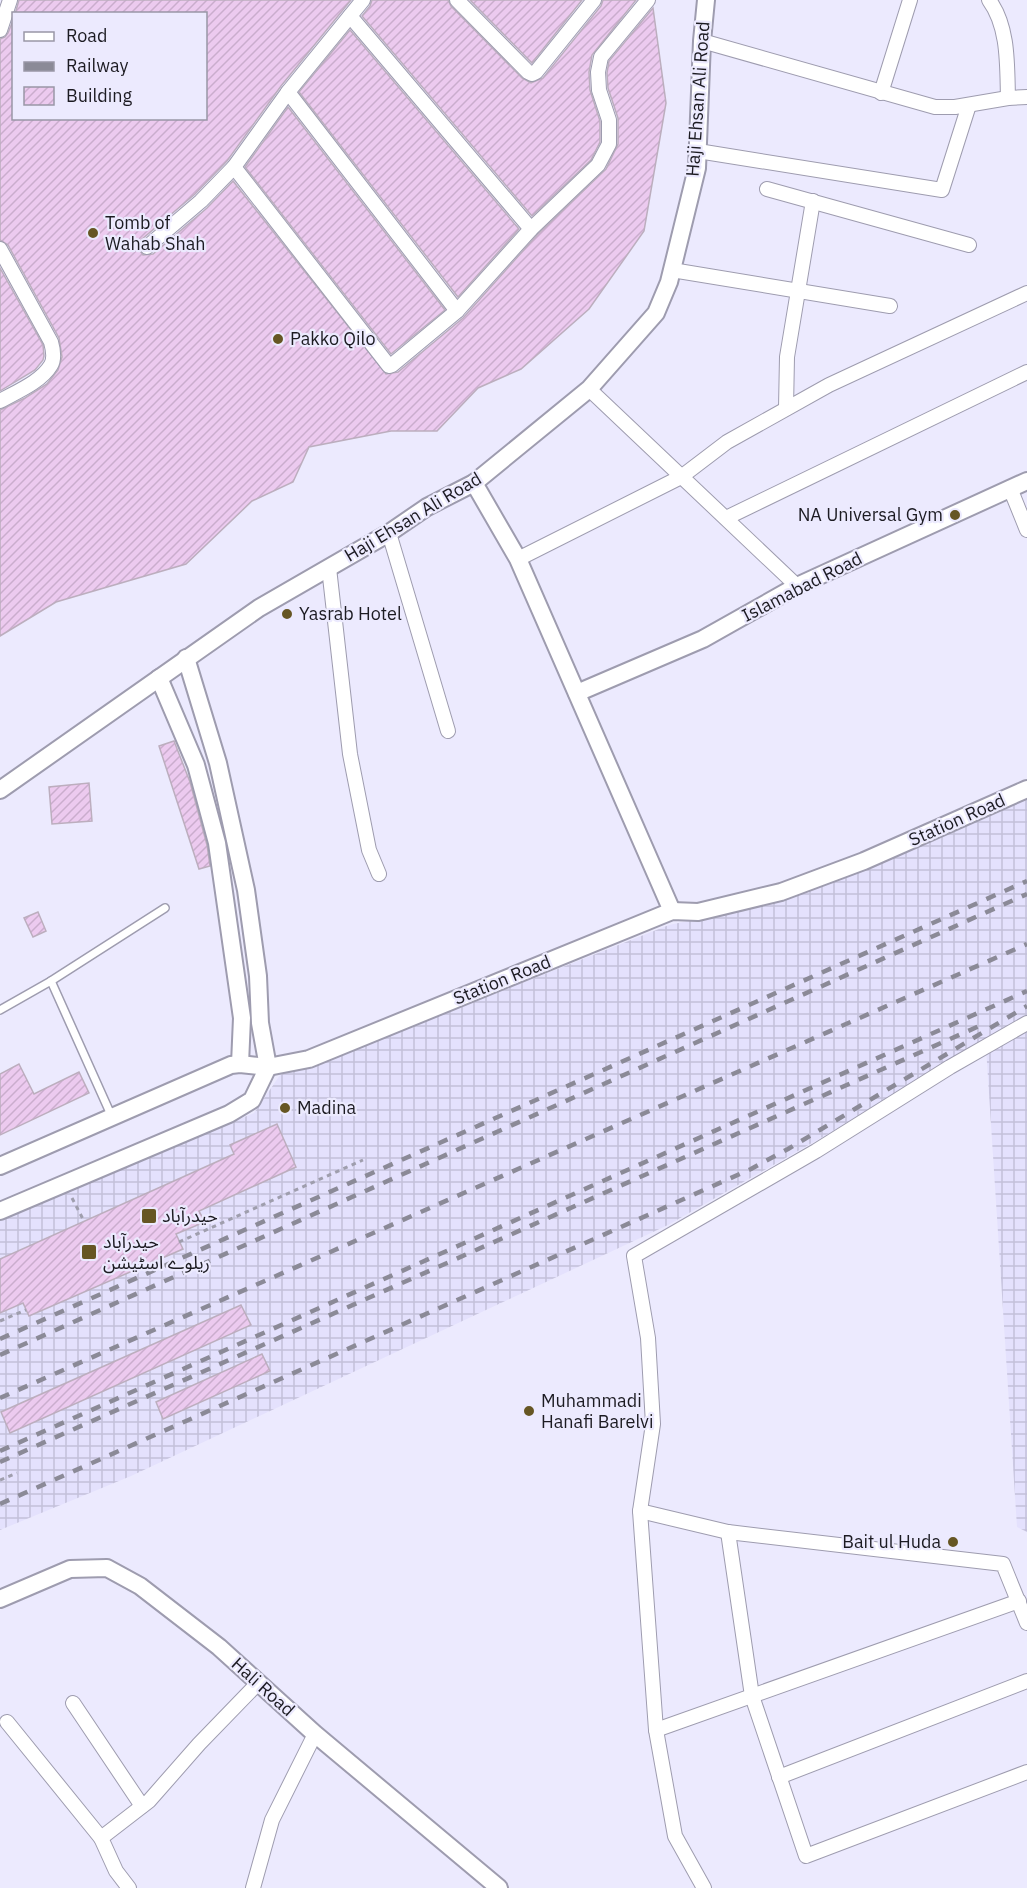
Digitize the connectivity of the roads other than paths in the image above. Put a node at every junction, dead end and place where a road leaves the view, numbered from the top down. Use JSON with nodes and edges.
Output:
{"nodes":[{"id":1,"x":10,"y":0,"type":"edge"},
{"id":2,"x":363,"y":0,"type":"edge"},
{"id":3,"x":457,"y":0,"type":"edge"},
{"id":4,"x":594,"y":0,"type":"edge"},
{"id":5,"x":648,"y":0,"type":"edge"},
{"id":6,"x":706,"y":0,"type":"edge"},
{"id":7,"x":910,"y":0,"type":"edge"},
{"id":8,"x":989,"y":0,"type":"edge"},
{"id":9,"x":350,"y":16,"type":"junction"},
{"id":10,"x":0,"y":30,"type":"edge"},
{"id":11,"x":702,"y":41,"type":"junction"},
{"id":12,"x":288,"y":92,"type":"junction"},
{"id":13,"x":881,"y":93,"type":"junction"},
{"id":14,"x":1027,"y":97,"type":"edge"},
{"id":15,"x":1008,"y":98,"type":"junction"},
{"id":16,"x":969,"y":105,"type":"junction"},
{"id":17,"x":699,"y":152,"type":"junction"},
{"id":18,"x":234,"y":167,"type":"junction"},
{"id":19,"x":767,"y":189,"type":"dead end"},
{"id":20,"x":813,"y":201,"type":"junction"},
{"id":21,"x":531,"y":229,"type":"junction"},
{"id":22,"x":969,"y":245,"type":"dead end"},
{"id":23,"x":147,"y":247,"type":"dead end"},
{"id":24,"x":0,"y":249,"type":"edge"},
{"id":25,"x":672,"y":270,"type":"junction"},
{"id":26,"x":798,"y":291,"type":"junction"},
{"id":27,"x":1027,"y":293,"type":"edge"},
{"id":28,"x":890,"y":306,"type":"dead end"},
{"id":29,"x":457,"y":312,"type":"junction"},
{"id":30,"x":1027,"y":372,"type":"edge"},
{"id":31,"x":589,"y":389,"type":"junction"},
{"id":32,"x":0,"y":401,"type":"edge"},
{"id":33,"x":786,"y":408,"type":"junction"},
{"id":34,"x":681,"y":477,"type":"junction"},
{"id":35,"x":1027,"y":480,"type":"edge"},
{"id":36,"x":474,"y":483,"type":"junction"},
{"id":37,"x":1010,"y":488,"type":"junction"},
{"id":38,"x":726,"y":518,"type":"junction"},
{"id":39,"x":1027,"y":530,"type":"edge"},
{"id":40,"x":389,"y":533,"type":"junction"},
{"id":41,"x":518,"y":559,"type":"junction"},
{"id":42,"x":329,"y":568,"type":"junction"},
{"id":43,"x":797,"y":586,"type":"junction"},
{"id":44,"x":186,"y":658,"type":"junction"},
{"id":45,"x":159,"y":678,"type":"junction"},
{"id":46,"x":577,"y":693,"type":"junction"},
{"id":47,"x":448,"y":731,"type":"dead end"},
{"id":48,"x":1027,"y":789,"type":"edge"},
{"id":49,"x":0,"y":790,"type":"edge"},
{"id":50,"x":379,"y":874,"type":"dead end"},
{"id":51,"x":165,"y":908,"type":"dead end"},
{"id":52,"x":672,"y":910,"type":"junction"},
{"id":53,"x":51,"y":981,"type":"junction"},
{"id":54,"x":0,"y":1010,"type":"edge"},
{"id":55,"x":1027,"y":1023,"type":"edge"},
{"id":56,"x":240,"y":1064,"type":"junction"},
{"id":57,"x":268,"y":1067,"type":"junction"},
{"id":58,"x":112,"y":1117,"type":"junction"},
{"id":59,"x":0,"y":1166,"type":"edge"},
{"id":60,"x":0,"y":1211,"type":"edge"},
{"id":61,"x":640,"y":1511,"type":"junction"},
{"id":62,"x":728,"y":1532,"type":"junction"},
{"id":63,"x":0,"y":1599,"type":"edge"},
{"id":64,"x":1019,"y":1601,"type":"junction"},
{"id":65,"x":1027,"y":1623,"type":"edge"},
{"id":66,"x":1027,"y":1681,"type":"edge"},
{"id":67,"x":259,"y":1682,"type":"junction"},
{"id":68,"x":752,"y":1696,"type":"junction"},
{"id":69,"x":73,"y":1704,"type":"dead end"},
{"id":70,"x":7,"y":1722,"type":"dead end"},
{"id":71,"x":656,"y":1730,"type":"junction"},
{"id":72,"x":315,"y":1734,"type":"junction"},
{"id":73,"x":1027,"y":1772,"type":"edge"},
{"id":74,"x":779,"y":1778,"type":"junction"},
{"id":75,"x":142,"y":1806,"type":"junction"},
{"id":76,"x":101,"y":1838,"type":"junction"},
{"id":77,"x":129,"y":1888,"type":"edge"},
{"id":78,"x":254,"y":1888,"type":"edge"},
{"id":79,"x":499,"y":1888,"type":"edge"},
{"id":80,"x":704,"y":1888,"type":"edge"}],
"edges":[{"from":1,"to":10,"type":"street"},
{"from":2,"to":9,"type":"street"},
{"from":3,"to":4,"type":"street"},
{"from":5,"to":21,"type":"street"},
{"from":6,"to":11,"type":"street","name":"Haji Ehsan Ali Road"},
{"from":7,"to":13,"type":"street"},
{"from":8,"to":15,"type":"street"},
{"from":9,"to":12,"type":"street"},
{"from":9,"to":21,"type":"street"},
{"from":11,"to":13,"type":"street"},
{"from":11,"to":17,"type":"street","name":"Haji Ehsan Ali Road"},
{"from":12,"to":18,"type":"street"},
{"from":12,"to":29,"type":"street"},
{"from":13,"to":16,"type":"street"},
{"from":14,"to":15,"type":"street"},
{"from":15,"to":16,"type":"street"},
{"from":16,"to":17,"type":"street"},
{"from":17,"to":25,"type":"street","name":"Haji Ehsan Ali Road"},
{"from":18,"to":23,"type":"street"},
{"from":18,"to":29,"type":"street"},
{"from":19,"to":20,"type":"street"},
{"from":20,"to":22,"type":"street"},
{"from":20,"to":26,"type":"street"},
{"from":21,"to":29,"type":"street"},
{"from":24,"to":32,"type":"street"},
{"from":25,"to":26,"type":"street"},
{"from":25,"to":31,"type":"street","name":"Haji Ehsan Ali Road"},
{"from":26,"to":28,"type":"street"},
{"from":26,"to":33,"type":"street"},
{"from":27,"to":33,"type":"street"},
{"from":30,"to":38,"type":"street"},
{"from":31,"to":34,"type":"street"},
{"from":31,"to":36,"type":"street","name":"Haji Ehsan Ali Road"},
{"from":33,"to":34,"type":"street"},
{"from":34,"to":38,"type":"street"},
{"from":34,"to":41,"type":"street"},
{"from":35,"to":37,"type":"street","name":"Islamabad Road"},
{"from":36,"to":40,"type":"street","name":"Haji Ehsan Ali Road"},
{"from":36,"to":41,"type":"street"},
{"from":37,"to":39,"type":"street"},
{"from":37,"to":43,"type":"street","name":"Islamabad Road"},
{"from":38,"to":43,"type":"street"},
{"from":40,"to":42,"type":"street","name":"Haji Ehsan Ali Road"},
{"from":40,"to":47,"type":"street"},
{"from":41,"to":46,"type":"street"},
{"from":42,"to":44,"type":"street","name":"Haji Ehsan Ali Road"},
{"from":42,"to":50,"type":"street"},
{"from":43,"to":46,"type":"street","name":"Islamabad Road"},
{"from":44,"to":45,"type":"street","name":"Haji Ehsan Ali Road"},
{"from":44,"to":57,"type":"street"},
{"from":45,"to":49,"type":"street","name":"Haji Ehsan Ali Road"},
{"from":45,"to":56,"type":"street"},
{"from":46,"to":52,"type":"street"},
{"from":48,"to":52,"type":"street","name":"Station Road"},
{"from":51,"to":53,"type":"lane"},
{"from":52,"to":57,"type":"street","name":"Station Road"},
{"from":53,"to":54,"type":"lane"},
{"from":53,"to":58,"type":"lane"},
{"from":55,"to":61,"type":"street"},
{"from":56,"to":57,"type":"street","name":"Station Road"},
{"from":56,"to":58,"type":"street"},
{"from":57,"to":60,"type":"street"},
{"from":58,"to":59,"type":"street"},
{"from":61,"to":62,"type":"street"},
{"from":61,"to":71,"type":"street"},
{"from":62,"to":64,"type":"street"},
{"from":62,"to":68,"type":"street"},
{"from":63,"to":67,"type":"street","name":"Hali Road"},
{"from":64,"to":65,"type":"street"},
{"from":64,"to":68,"type":"street"},
{"from":66,"to":74,"type":"street"},
{"from":67,"to":72,"type":"street","name":"Hali Road"},
{"from":67,"to":75,"type":"street"},
{"from":68,"to":71,"type":"street"},
{"from":68,"to":74,"type":"street"},
{"from":69,"to":75,"type":"street"},
{"from":70,"to":76,"type":"street"},
{"from":71,"to":80,"type":"street"},
{"from":72,"to":78,"type":"street"},
{"from":72,"to":79,"type":"street","name":"Hali Road"},
{"from":73,"to":74,"type":"street"},
{"from":75,"to":76,"type":"street"},
{"from":76,"to":77,"type":"street"}]}
